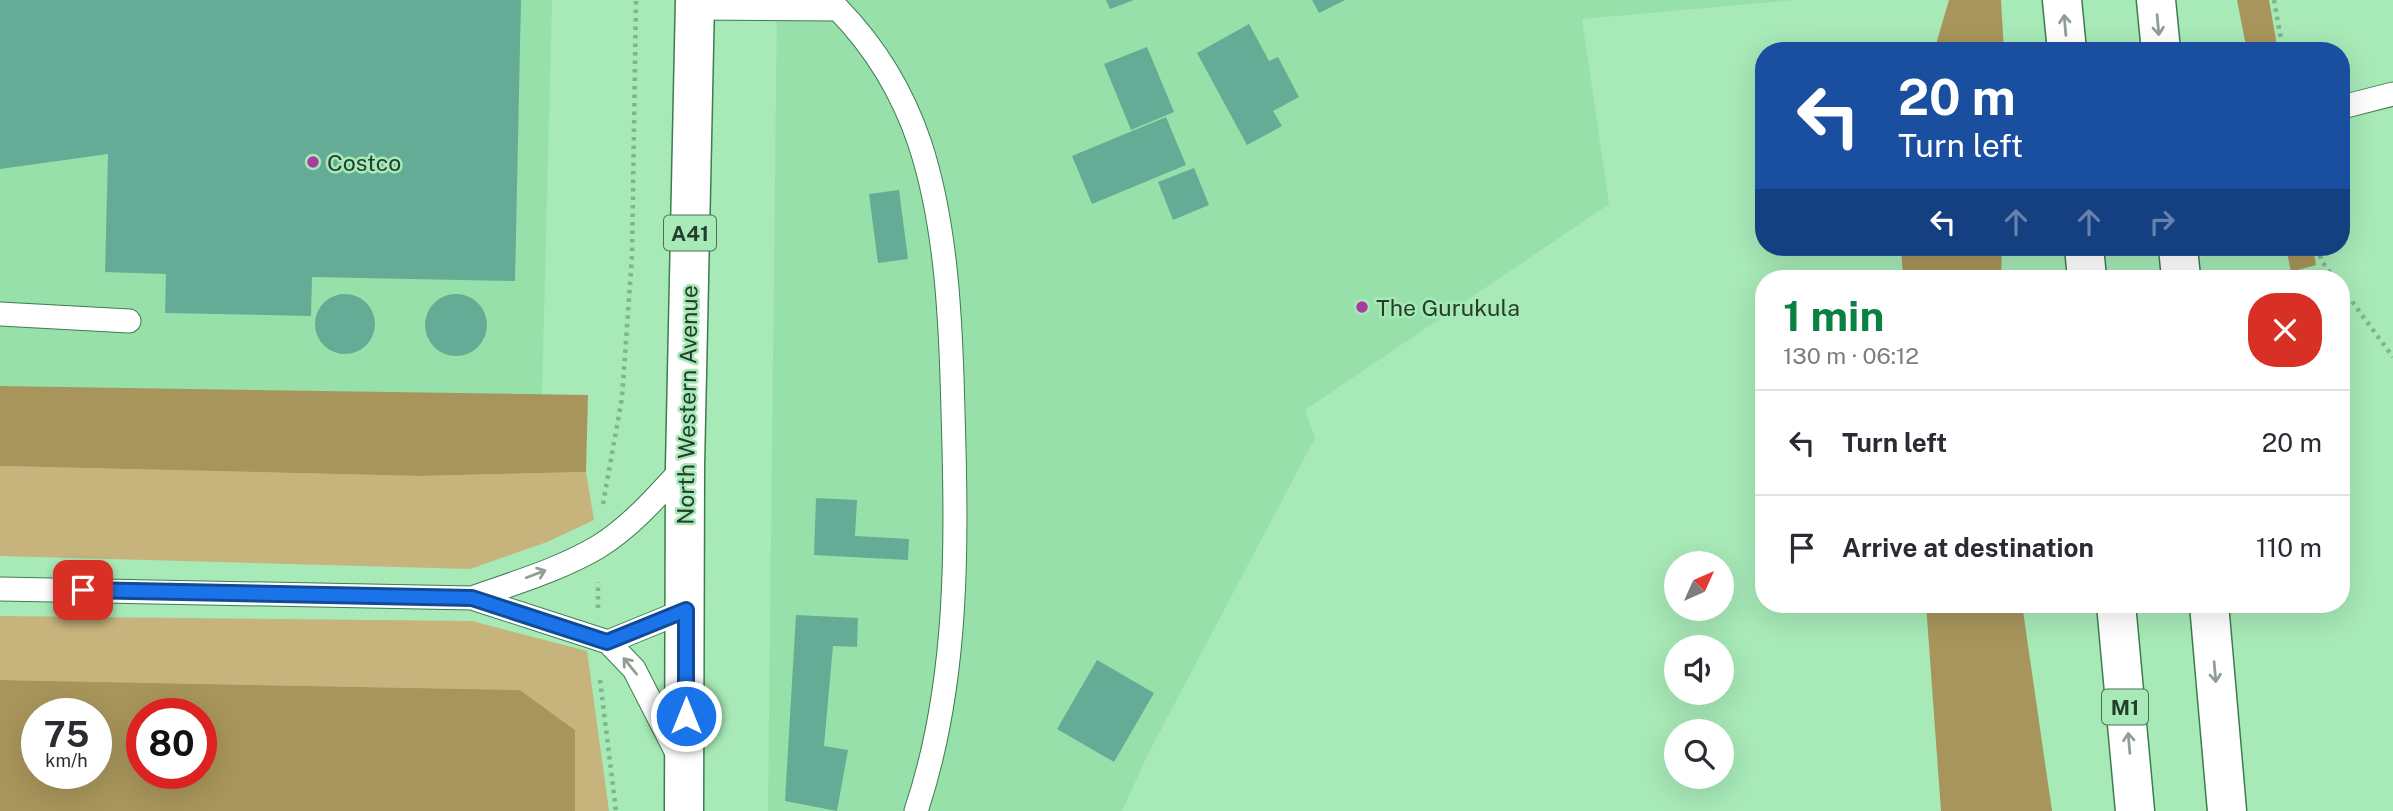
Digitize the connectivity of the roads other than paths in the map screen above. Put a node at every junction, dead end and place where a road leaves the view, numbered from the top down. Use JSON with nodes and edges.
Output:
{"nodes":[{"id":1,"x":2062,"y":0,"type":"edge"},
{"id":2,"x":2156,"y":0,"type":"edge"},
{"id":3,"x":695,"y":4,"type":"edge"},
{"id":4,"x":2066,"y":42,"type":"edge"},
{"id":5,"x":2160,"y":42,"type":"edge"},
{"id":6,"x":2393,"y":94,"type":"edge"},
{"id":7,"x":2350,"y":105,"type":"edge"},
{"id":8,"x":0,"y":314,"type":"edge"},
{"id":9,"x":129,"y":321,"type":"dead end"},
{"id":10,"x":685,"y":466,"type":"junction"},
{"id":11,"x":0,"y":589,"type":"edge"},
{"id":12,"x":472,"y":598,"type":"junction"},
{"id":13,"x":686,"y":610,"type":"junction"},
{"id":14,"x":2117,"y":613,"type":"edge"},
{"id":15,"x":2210,"y":613,"type":"edge"},
{"id":16,"x":607,"y":642,"type":"junction"},
{"id":17,"x":685,"y":769,"type":"junction"},
{"id":18,"x":684,"y":811,"type":"edge"},
{"id":19,"x":916,"y":811,"type":"edge"},
{"id":20,"x":2135,"y":811,"type":"edge"},
{"id":21,"x":2227,"y":811,"type":"edge"}],
"edges":[{"from":4,"to":1,"type":"highway","one_way":true},
{"from":2,"to":5,"type":"highway","one_way":true},
{"from":3,"to":10,"type":"highway","name":"North Western Avenue","number":"A41"},
{"from":3,"to":19,"type":"lane"},
{"from":6,"to":7,"type":"lane"},
{"from":8,"to":9,"type":"lane"},
{"from":12,"to":10,"type":"lane","one_way":true},
{"from":10,"to":13,"type":"highway","name":"North Western Avenue","number":"A41"},
{"from":11,"to":12,"type":"lane"},
{"from":12,"to":16,"type":"lane"},
{"from":13,"to":16,"type":"lane"},
{"from":13,"to":17,"type":"highway","name":"North Western Avenue","number":"A41"},
{"from":20,"to":14,"type":"highway","number":"M1","one_way":true},
{"from":15,"to":21,"type":"highway","one_way":true},
{"from":17,"to":16,"type":"lane","one_way":true},
{"from":17,"to":18,"type":"highway","name":"North Western Avenue","number":"A41"}]}
